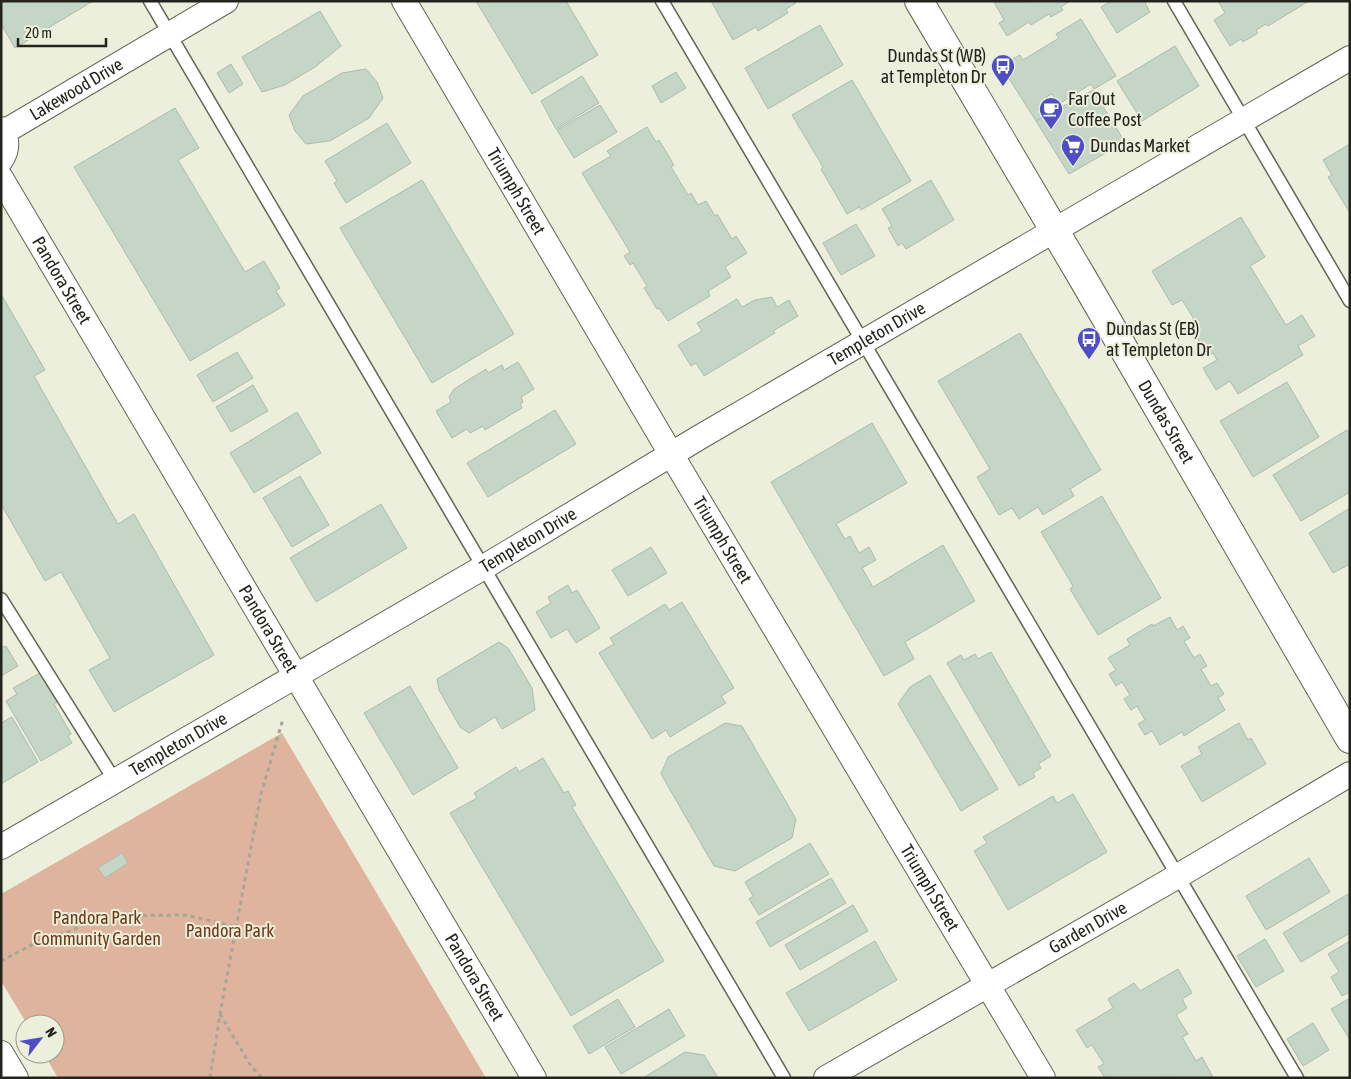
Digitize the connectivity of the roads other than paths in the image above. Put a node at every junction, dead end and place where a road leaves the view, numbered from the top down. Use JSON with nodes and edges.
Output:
{"nodes":[{"id":1,"x":150,"y":1,"type":"edge"},
{"id":2,"x":226,"y":1,"type":"edge"},
{"id":3,"x":404,"y":1,"type":"edge"},
{"id":4,"x":662,"y":1,"type":"edge"},
{"id":5,"x":919,"y":1,"type":"edge"},
{"id":6,"x":1174,"y":1,"type":"edge"},
{"id":7,"x":170,"y":34,"type":"junction"},
{"id":8,"x":1350,"y":58,"type":"edge"},
{"id":9,"x":1244,"y":120,"type":"junction"},
{"id":10,"x":2,"y":131,"type":"edge"},
{"id":11,"x":1,"y":160,"type":"edge"},
{"id":12,"x":1,"y":178,"type":"edge"},
{"id":13,"x":1055,"y":231,"type":"junction"},
{"id":14,"x":1350,"y":301,"type":"edge"},
{"id":15,"x":863,"y":342,"type":"junction"},
{"id":16,"x":671,"y":454,"type":"junction"},
{"id":17,"x":484,"y":567,"type":"junction"},
{"id":18,"x":1,"y":598,"type":"edge"},
{"id":19,"x":296,"y":676,"type":"junction"},
{"id":20,"x":1350,"y":739,"type":"edge"},
{"id":21,"x":1350,"y":774,"type":"edge"},
{"id":22,"x":115,"y":781,"type":"junction"},
{"id":23,"x":1,"y":847,"type":"edge"},
{"id":24,"x":1178,"y":876,"type":"junction"},
{"id":25,"x":986,"y":984,"type":"junction"},
{"id":26,"x":1,"y":1053,"type":"edge"},
{"id":27,"x":16,"y":1078,"type":"edge"},
{"id":28,"x":534,"y":1078,"type":"edge"},
{"id":29,"x":784,"y":1078,"type":"edge"},
{"id":30,"x":826,"y":1078,"type":"edge"},
{"id":31,"x":1043,"y":1078,"type":"edge"},
{"id":32,"x":1297,"y":1078,"type":"edge"}],
"edges":[{"from":1,"to":7,"type":"lane"},
{"from":2,"to":7,"type":"street","name":"Lakewood Drive"},
{"from":3,"to":16,"type":"street","name":"Triumph Street"},
{"from":4,"to":15,"type":"lane"},
{"from":5,"to":13,"type":"main road","name":"Dundas Street"},
{"from":6,"to":9,"type":"lane"},
{"from":7,"to":10,"type":"street","name":"Lakewood Drive"},
{"from":7,"to":17,"type":"lane"},
{"from":8,"to":9,"type":"street","name":"Templeton Drive"},
{"from":9,"to":13,"type":"street","name":"Templeton Drive"},
{"from":9,"to":14,"type":"lane"},
{"from":10,"to":11,"type":"street"},
{"from":12,"to":19,"type":"street","name":"Pandora Street"},
{"from":13,"to":15,"type":"street","name":"Templeton Drive"},
{"from":13,"to":20,"type":"main road","name":"Dundas Street"},
{"from":15,"to":16,"type":"street","name":"Templeton Drive"},
{"from":15,"to":24,"type":"lane"},
{"from":16,"to":17,"type":"street","name":"Templeton Drive"},
{"from":16,"to":25,"type":"street","name":"Triumph Street"},
{"from":17,"to":19,"type":"street","name":"Templeton Drive"},
{"from":17,"to":29,"type":"lane"},
{"from":18,"to":22,"type":"lane"},
{"from":19,"to":22,"type":"street","name":"Templeton Drive"},
{"from":19,"to":28,"type":"street","name":"Pandora Street"},
{"from":21,"to":24,"type":"street","name":"Garden Drive"},
{"from":22,"to":23,"type":"street","name":"Templeton Drive"},
{"from":24,"to":25,"type":"street","name":"Garden Drive"},
{"from":24,"to":32,"type":"lane"},
{"from":25,"to":30,"type":"street","name":"Garden Drive"},
{"from":25,"to":31,"type":"street","name":"Triumph Street"},
{"from":26,"to":27,"type":"street"}]}
